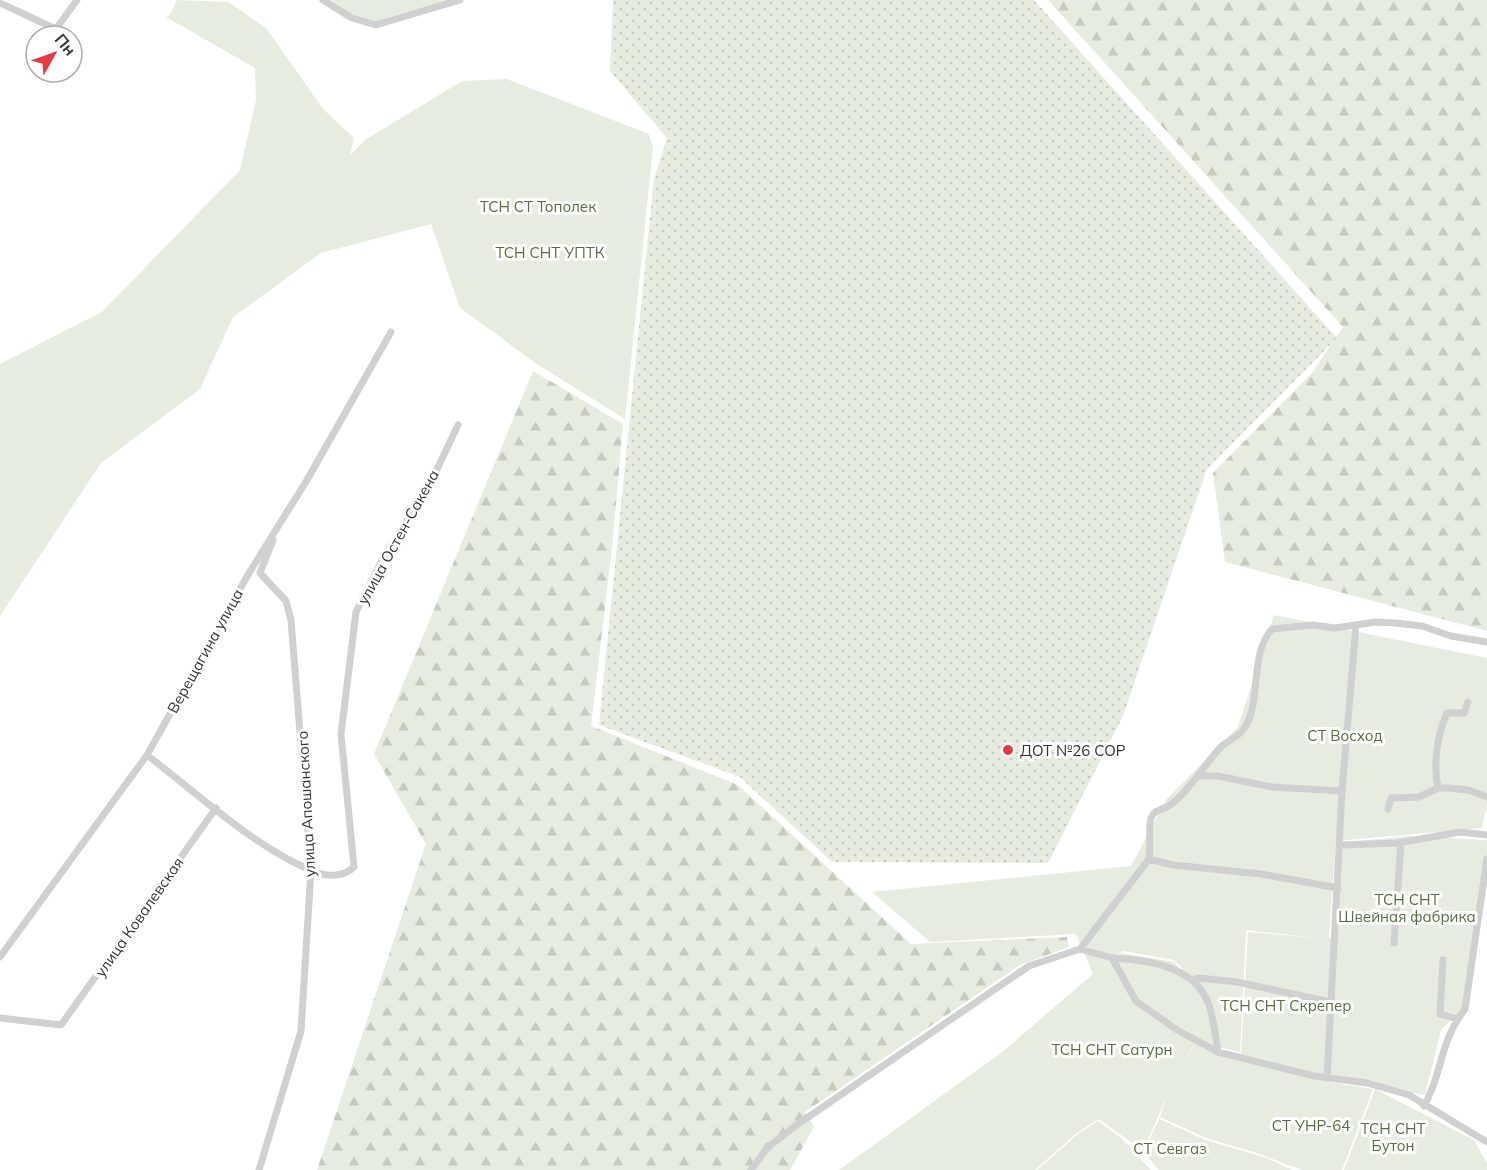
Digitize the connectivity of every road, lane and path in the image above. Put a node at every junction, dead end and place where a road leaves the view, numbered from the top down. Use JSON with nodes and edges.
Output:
{"nodes":[{"id":1,"x":77,"y":0,"type":"edge"},
{"id":2,"x":322,"y":0,"type":"edge"},
{"id":3,"x":460,"y":0,"type":"edge"},
{"id":4,"x":0,"y":3,"type":"edge"},
{"id":5,"x":391,"y":332,"type":"dead end"},
{"id":6,"x":458,"y":425,"type":"dead end"},
{"id":7,"x":282,"y":520,"type":"junction"},
{"id":8,"x":1356,"y":625,"type":"junction"},
{"id":9,"x":1487,"y":642,"type":"edge"},
{"id":10,"x":1468,"y":702,"type":"dead end"},
{"id":11,"x":147,"y":755,"type":"junction"},
{"id":12,"x":1198,"y":776,"type":"junction"},
{"id":13,"x":1438,"y":788,"type":"junction"},
{"id":14,"x":1342,"y":791,"type":"junction"},
{"id":15,"x":1487,"y":797,"type":"edge"},
{"id":16,"x":216,"y":808,"type":"junction"},
{"id":17,"x":1388,"y":809,"type":"dead end"},
{"id":18,"x":1487,"y":835,"type":"edge"},
{"id":19,"x":1401,"y":842,"type":"junction"},
{"id":20,"x":1341,"y":845,"type":"junction"},
{"id":21,"x":1149,"y":859,"type":"junction"},
{"id":22,"x":1487,"y":859,"type":"edge"},
{"id":23,"x":311,"y":870,"type":"junction"},
{"id":24,"x":1338,"y":888,"type":"junction"},
{"id":25,"x":1394,"y":943,"type":"dead end"},
{"id":26,"x":1080,"y":949,"type":"junction"},
{"id":27,"x":0,"y":957,"type":"edge"},
{"id":28,"x":1112,"y":957,"type":"junction"},
{"id":29,"x":1443,"y":960,"type":"dead end"},
{"id":30,"x":1193,"y":980,"type":"junction"},
{"id":31,"x":1330,"y":1002,"type":"junction"},
{"id":32,"x":0,"y":1018,"type":"edge"},
{"id":33,"x":1457,"y":1019,"type":"junction"},
{"id":34,"x":1218,"y":1052,"type":"junction"},
{"id":35,"x":1328,"y":1078,"type":"junction"},
{"id":36,"x":1424,"y":1106,"type":"junction"},
{"id":37,"x":1487,"y":1142,"type":"edge"},
{"id":38,"x":259,"y":1170,"type":"edge"},
{"id":39,"x":751,"y":1170,"type":"edge"}],
"edges":[{"from":1,"to":4,"type":"street"},
{"from":2,"to":3,"type":"street"},
{"from":5,"to":7,"type":"street","name":"Верещагина улица"},
{"from":6,"to":23,"type":"street","name":"улица Остен-Сакена"},
{"from":7,"to":11,"type":"street","name":"Верещагина улица"},
{"from":7,"to":23,"type":"street","name":"улица Апошанского"},
{"from":8,"to":9,"type":"street"},
{"from":8,"to":12,"type":"street"},
{"from":8,"to":14,"type":"street"},
{"from":10,"to":13,"type":"street"},
{"from":11,"to":16,"type":"street"},
{"from":11,"to":27,"type":"street","name":"Верещагина улица"},
{"from":12,"to":14,"type":"street"},
{"from":12,"to":21,"type":"street"},
{"from":13,"to":15,"type":"street"},
{"from":13,"to":17,"type":"street"},
{"from":14,"to":20,"type":"street"},
{"from":16,"to":23,"type":"street"},
{"from":16,"to":32,"type":"street","name":"улица Ковалевская"},
{"from":18,"to":19,"type":"street"},
{"from":19,"to":20,"type":"street"},
{"from":19,"to":25,"type":"street"},
{"from":20,"to":24,"type":"street"},
{"from":21,"to":24,"type":"street"},
{"from":21,"to":26,"type":"street"},
{"from":22,"to":33,"type":"street"},
{"from":23,"to":38,"type":"street","name":"улица Апошанского"},
{"from":24,"to":31,"type":"street"},
{"from":26,"to":28,"type":"street"},
{"from":26,"to":39,"type":"street"},
{"from":28,"to":30,"type":"street"},
{"from":28,"to":34,"type":"street"},
{"from":29,"to":33,"type":"street"},
{"from":30,"to":31,"type":"street"},
{"from":30,"to":34,"type":"street"},
{"from":31,"to":35,"type":"street"},
{"from":33,"to":36,"type":"street"},
{"from":34,"to":35,"type":"street"},
{"from":35,"to":36,"type":"street"},
{"from":36,"to":37,"type":"street"}]}
